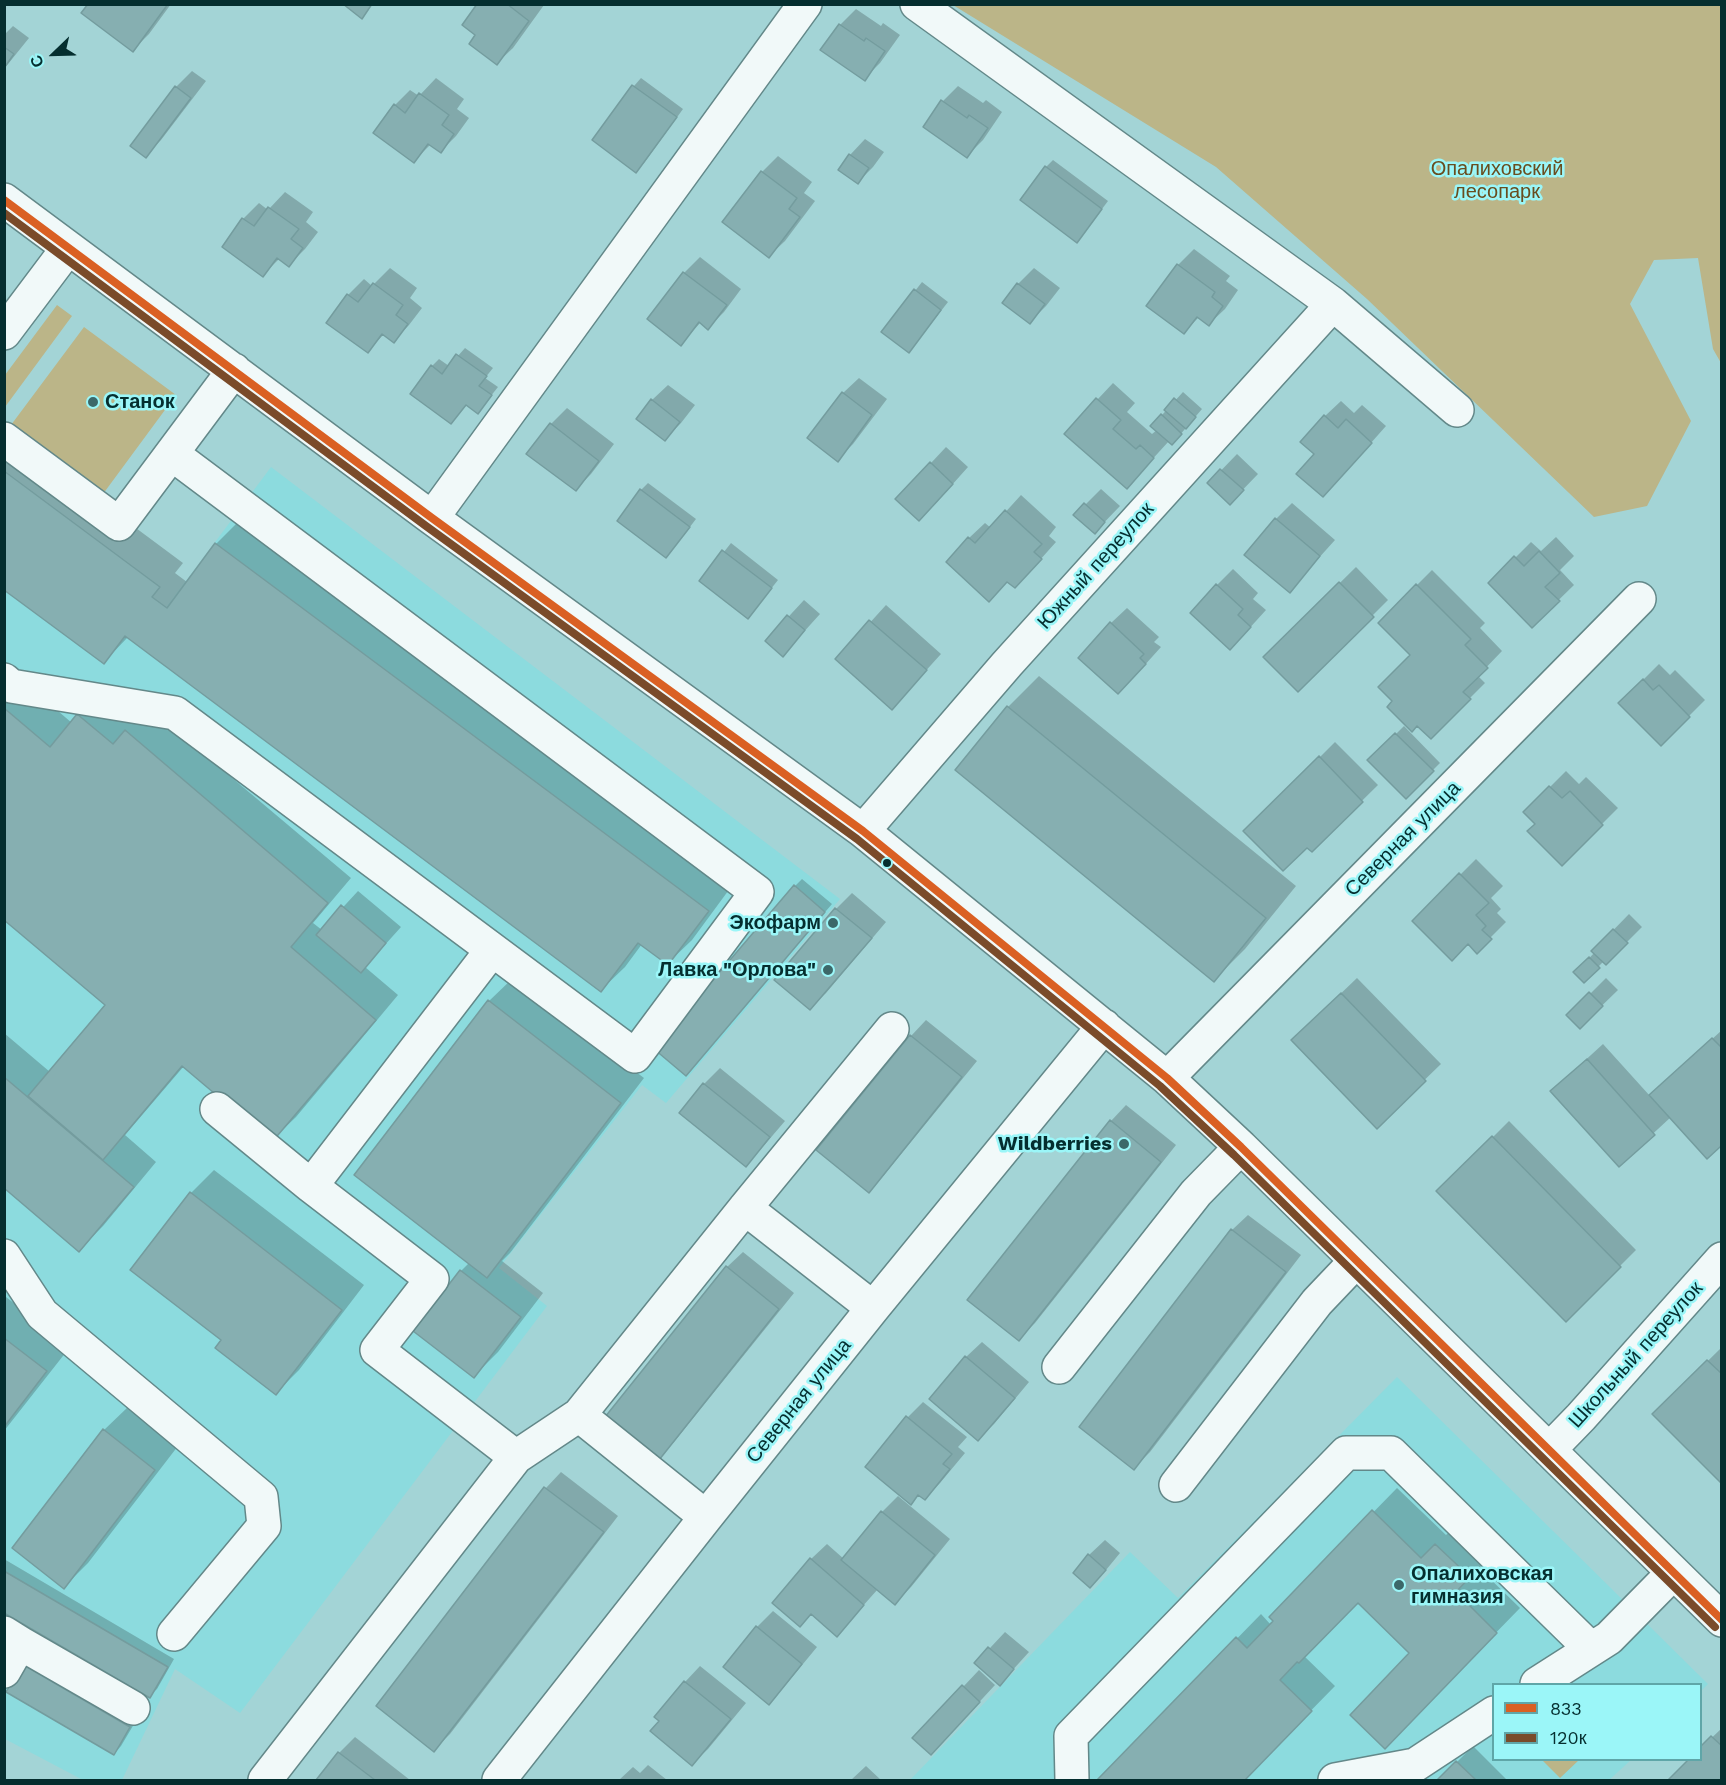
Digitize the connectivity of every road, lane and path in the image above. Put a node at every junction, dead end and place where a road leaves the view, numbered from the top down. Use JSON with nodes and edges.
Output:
{"nodes":[{"id":1,"x":805,"y":4,"type":"edge"},
{"id":2,"x":917,"y":4,"type":"edge"},
{"id":3,"x":4,"y":200,"type":"edge"},
{"id":4,"x":68,"y":248,"type":"junction"},
{"id":5,"x":1332,"y":304,"type":"junction"},
{"id":6,"x":4,"y":333,"type":"edge"},
{"id":7,"x":234,"y":370,"type":"junction"},
{"id":8,"x":1457,"y":410,"type":"dead end"},
{"id":9,"x":4,"y":439,"type":"edge"},
{"id":10,"x":172,"y":454,"type":"junction"},
{"id":11,"x":432,"y":518,"type":"junction"},
{"id":12,"x":1639,"y":599,"type":"dead end"},
{"id":13,"x":4,"y":680,"type":"edge"},
{"id":14,"x":863,"y":831,"type":"junction"},
{"id":15,"x":492,"y":950,"type":"junction"},
{"id":16,"x":1104,"y":1026,"type":"junction"},
{"id":17,"x":892,"y":1029,"type":"dead end"},
{"id":18,"x":1167,"y":1078,"type":"junction"},
{"id":19,"x":217,"y":1108,"type":"dead end"},
{"id":20,"x":1241,"y":1147,"type":"junction"},
{"id":21,"x":311,"y":1186,"type":"junction"},
{"id":22,"x":745,"y":1208,"type":"junction"},
{"id":23,"x":4,"y":1256,"type":"edge"},
{"id":24,"x":1722,"y":1259,"type":"edge"},
{"id":25,"x":1356,"y":1261,"type":"junction"},
{"id":26,"x":873,"y":1308,"type":"junction"},
{"id":27,"x":1059,"y":1367,"type":"dead end"},
{"id":28,"x":579,"y":1415,"type":"junction"},
{"id":29,"x":1549,"y":1450,"type":"junction"},
{"id":30,"x":516,"y":1457,"type":"junction"},
{"id":31,"x":1176,"y":1485,"type":"dead end"},
{"id":32,"x":706,"y":1516,"type":"junction"},
{"id":33,"x":1673,"y":1573,"type":"junction"},
{"id":34,"x":1722,"y":1620,"type":"edge"},
{"id":35,"x":174,"y":1634,"type":"dead end"},
{"id":36,"x":12,"y":1638,"type":"edge"},
{"id":37,"x":1592,"y":1649,"type":"junction"},
{"id":38,"x":4,"y":1671,"type":"edge"},
{"id":39,"x":1540,"y":1683,"type":"edge"},
{"id":40,"x":133,"y":1708,"type":"dead end"},
{"id":41,"x":1492,"y":1714,"type":"edge"},
{"id":42,"x":265,"y":1780,"type":"edge"},
{"id":43,"x":499,"y":1780,"type":"edge"},
{"id":44,"x":1072,"y":1780,"type":"edge"},
{"id":45,"x":1335,"y":1780,"type":"edge"}],
"edges":[{"from":1,"to":11,"type":"street"},
{"from":2,"to":5,"type":"street"},
{"from":3,"to":4,"type":"street"},
{"from":4,"to":6,"type":"street"},
{"from":4,"to":7,"type":"street"},
{"from":5,"to":8,"type":"street"},
{"from":5,"to":14,"type":"street","name":"Южный переулок"},
{"from":7,"to":10,"type":"street"},
{"from":7,"to":11,"type":"street"},
{"from":9,"to":10,"type":"street"},
{"from":10,"to":15,"type":"street"},
{"from":11,"to":14,"type":"street"},
{"from":12,"to":18,"type":"street","name":"Северная улица"},
{"from":13,"to":15,"type":"street"},
{"from":14,"to":16,"type":"street"},
{"from":15,"to":21,"type":"street"},
{"from":16,"to":18,"type":"street"},
{"from":16,"to":26,"type":"street","name":"Северная улица"},
{"from":17,"to":22,"type":"street"},
{"from":18,"to":20,"type":"street"},
{"from":19,"to":21,"type":"street"},
{"from":20,"to":25,"type":"street"},
{"from":20,"to":27,"type":"street"},
{"from":21,"to":30,"type":"street"},
{"from":22,"to":26,"type":"street"},
{"from":22,"to":28,"type":"street"},
{"from":23,"to":35,"type":"street"},
{"from":24,"to":29,"type":"street","name":"Школьный переулок"},
{"from":25,"to":29,"type":"street"},
{"from":25,"to":31,"type":"street"},
{"from":26,"to":32,"type":"street","name":"Северная улица"},
{"from":28,"to":30,"type":"street"},
{"from":28,"to":32,"type":"street"},
{"from":29,"to":33,"type":"street"},
{"from":30,"to":42,"type":"street"},
{"from":32,"to":43,"type":"street","name":"Северная улица"},
{"from":33,"to":34,"type":"street"},
{"from":33,"to":37,"type":"street"},
{"from":36,"to":38,"type":"street"},
{"from":36,"to":40,"type":"street"},
{"from":37,"to":39,"type":"street"},
{"from":37,"to":44,"type":"street"},
{"from":41,"to":45,"type":"street"}]}
